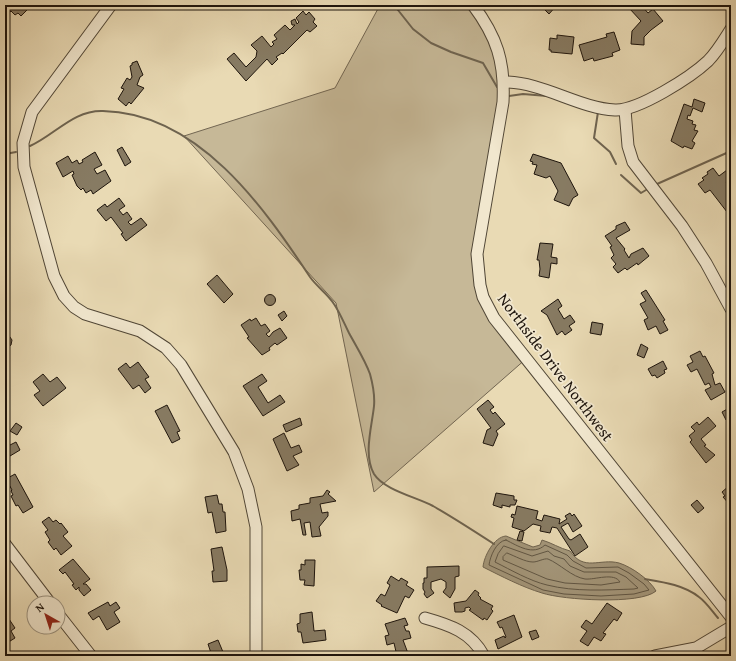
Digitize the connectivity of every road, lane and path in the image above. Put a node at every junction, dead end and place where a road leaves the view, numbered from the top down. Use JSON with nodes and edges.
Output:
{"nodes":[{"id":1,"x":111,"y":5,"type":"edge"},
{"id":2,"x":474,"y":5,"type":"edge"},
{"id":3,"x":731,"y":29,"type":"edge"},
{"id":4,"x":504,"y":82,"type":"junction"},
{"id":5,"x":625,"y":110,"type":"junction"},
{"id":6,"x":731,"y":308,"type":"edge"},
{"id":7,"x":5,"y":544,"type":"edge"},
{"id":8,"x":44,"y":595,"type":"edge"},
{"id":9,"x":731,"y":617,"type":"edge"},
{"id":10,"x":426,"y":618,"type":"dead end"},
{"id":11,"x":66,"y":624,"type":"edge"},
{"id":12,"x":731,"y":627,"type":"edge"},
{"id":13,"x":91,"y":656,"type":"edge"},
{"id":14,"x":256,"y":656,"type":"edge"},
{"id":15,"x":484,"y":656,"type":"edge"},
{"id":16,"x":655,"y":656,"type":"edge"}],
"edges":[{"from":1,"to":14,"type":"street"},
{"from":2,"to":4,"type":"street","name":"Northside Drive Northwest"},
{"from":3,"to":5,"type":"street"},
{"from":4,"to":5,"type":"street"},
{"from":4,"to":9,"type":"street","name":"Northside Drive Northwest"},
{"from":5,"to":6,"type":"street"},
{"from":7,"to":8,"type":"street"},
{"from":10,"to":15,"type":"street"},
{"from":11,"to":13,"type":"street"},
{"from":12,"to":16,"type":"street"}]}
